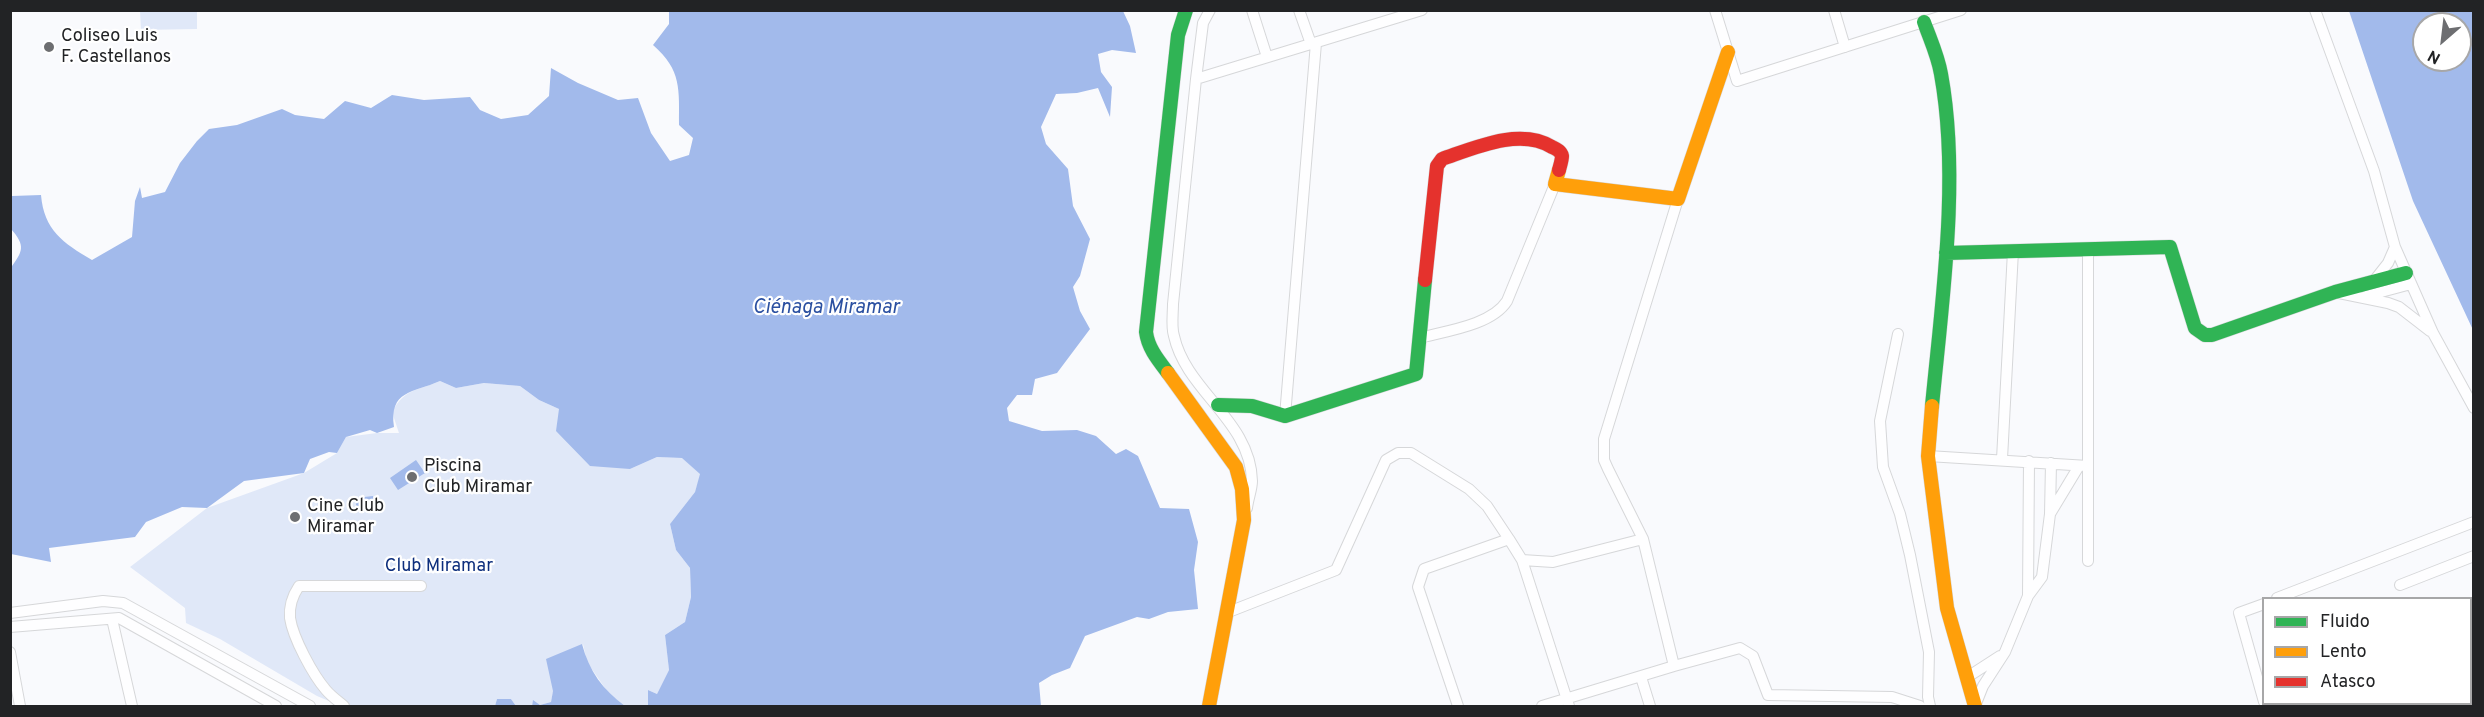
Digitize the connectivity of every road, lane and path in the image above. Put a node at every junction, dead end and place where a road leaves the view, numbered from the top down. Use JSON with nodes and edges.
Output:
{"nodes":[{"id":1,"x":1186,"y":10,"type":"edge"},
{"id":2,"x":1210,"y":10,"type":"edge"},
{"id":3,"x":1252,"y":10,"type":"edge"},
{"id":4,"x":1299,"y":10,"type":"edge"},
{"id":5,"x":1422,"y":10,"type":"edge"},
{"id":6,"x":1714,"y":10,"type":"edge"},
{"id":7,"x":1834,"y":10,"type":"edge"},
{"id":8,"x":1961,"y":10,"type":"edge"},
{"id":9,"x":2315,"y":10,"type":"edge"},
{"id":10,"x":1405,"y":13,"type":"edge"},
{"id":11,"x":1924,"y":22,"type":"junction"},
{"id":12,"x":1314,"y":43,"type":"junction"},
{"id":13,"x":1845,"y":47,"type":"junction"},
{"id":14,"x":1728,"y":52,"type":"junction"},
{"id":15,"x":1267,"y":57,"type":"junction"},
{"id":16,"x":1196,"y":79,"type":"junction"},
{"id":17,"x":1555,"y":184,"type":"junction"},
{"id":18,"x":1678,"y":199,"type":"junction"},
{"id":19,"x":2395,"y":247,"type":"junction"},
{"id":20,"x":2088,"y":249,"type":"junction"},
{"id":21,"x":2013,"y":251,"type":"junction"},
{"id":22,"x":1946,"y":253,"type":"junction"},
{"id":23,"x":2409,"y":278,"type":"junction"},
{"id":24,"x":2373,"y":283,"type":"junction"},
{"id":25,"x":2335,"y":292,"type":"junction"},
{"id":26,"x":2363,"y":297,"type":"junction"},
{"id":27,"x":2433,"y":333,"type":"junction"},
{"id":28,"x":1898,"y":334,"type":"dead end"},
{"id":29,"x":1419,"y":338,"type":"junction"},
{"id":30,"x":1218,"y":405,"type":"junction"},
{"id":31,"x":2474,"y":408,"type":"edge"},
{"id":32,"x":1285,"y":416,"type":"junction"},
{"id":33,"x":1928,"y":456,"type":"junction"},
{"id":34,"x":2002,"y":459,"type":"junction"},
{"id":35,"x":2029,"y":461,"type":"junction"},
{"id":36,"x":2051,"y":463,"type":"junction"},
{"id":37,"x":2084,"y":466,"type":"junction"},
{"id":38,"x":2050,"y":514,"type":"junction"},
{"id":39,"x":1244,"y":520,"type":"junction"},
{"id":40,"x":2474,"y":522,"type":"edge"},
{"id":41,"x":1509,"y":538,"type":"junction"},
{"id":42,"x":1643,"y":539,"type":"junction"},
{"id":43,"x":2474,"y":556,"type":"edge"},
{"id":44,"x":1522,"y":560,"type":"junction"},
{"id":45,"x":2088,"y":561,"type":"dead end"},
{"id":46,"x":2400,"y":585,"type":"dead end"},
{"id":47,"x":421,"y":586,"type":"dead end"},
{"id":48,"x":2028,"y":596,"type":"junction"},
{"id":49,"x":2280,"y":597,"type":"edge"},
{"id":50,"x":2262,"y":605,"type":"edge"},
{"id":51,"x":10,"y":613,"type":"edge"},
{"id":52,"x":1226,"y":613,"type":"junction"},
{"id":53,"x":112,"y":619,"type":"junction"},
{"id":54,"x":10,"y":627,"type":"edge"},
{"id":55,"x":10,"y":652,"type":"edge"},
{"id":56,"x":2006,"y":652,"type":"junction"},
{"id":57,"x":1674,"y":666,"type":"junction"},
{"id":58,"x":1641,"y":677,"type":"junction"},
{"id":59,"x":1965,"y":678,"type":"junction"},
{"id":60,"x":1768,"y":695,"type":"junction"},
{"id":61,"x":2262,"y":697,"type":"edge"},
{"id":62,"x":1817,"y":701,"type":"edge"},
{"id":63,"x":1568,"y":703,"type":"edge"},
{"id":64,"x":20,"y":706,"type":"edge"},
{"id":65,"x":132,"y":706,"type":"edge"},
{"id":66,"x":276,"y":706,"type":"edge"},
{"id":67,"x":310,"y":706,"type":"edge"},
{"id":68,"x":344,"y":706,"type":"edge"},
{"id":69,"x":1209,"y":706,"type":"edge"},
{"id":70,"x":1458,"y":706,"type":"edge"},
{"id":71,"x":1542,"y":706,"type":"edge"},
{"id":72,"x":1650,"y":706,"type":"edge"},
{"id":73,"x":1771,"y":706,"type":"edge"},
{"id":74,"x":1920,"y":706,"type":"edge"},
{"id":75,"x":1930,"y":706,"type":"edge"},
{"id":76,"x":1975,"y":706,"type":"edge"}],
"edges":[{"from":1,"to":39,"type":"street"},
{"from":2,"to":16,"type":"street"},
{"from":3,"to":15,"type":"street"},
{"from":4,"to":12,"type":"street"},
{"from":5,"to":10,"type":"street"},
{"from":6,"to":14,"type":"street"},
{"from":7,"to":13,"type":"street"},
{"from":8,"to":11,"type":"street"},
{"from":9,"to":19,"type":"street"},
{"from":10,"to":12,"type":"street"},
{"from":11,"to":13,"type":"street"},
{"from":11,"to":22,"type":"street"},
{"from":12,"to":15,"type":"street"},
{"from":12,"to":32,"type":"street"},
{"from":13,"to":14,"type":"street"},
{"from":14,"to":18,"type":"street"},
{"from":15,"to":16,"type":"street"},
{"from":16,"to":30,"type":"street"},
{"from":17,"to":18,"type":"street"},
{"from":17,"to":29,"type":"street"},
{"from":17,"to":29,"type":"street"},
{"from":18,"to":42,"type":"street"},
{"from":19,"to":23,"type":"street"},
{"from":19,"to":24,"type":"street"},
{"from":20,"to":21,"type":"street"},
{"from":20,"to":25,"type":"street"},
{"from":20,"to":37,"type":"street"},
{"from":21,"to":22,"type":"street"},
{"from":21,"to":34,"type":"street"},
{"from":22,"to":33,"type":"street"},
{"from":23,"to":24,"type":"street"},
{"from":23,"to":26,"type":"street"},
{"from":23,"to":27,"type":"street"},
{"from":24,"to":25,"type":"street"},
{"from":25,"to":26,"type":"street"},
{"from":26,"to":27,"type":"street"},
{"from":27,"to":31,"type":"street"},
{"from":28,"to":75,"type":"street"},
{"from":29,"to":32,"type":"street"},
{"from":30,"to":32,"type":"street"},
{"from":30,"to":39,"type":"street"},
{"from":33,"to":34,"type":"street"},
{"from":33,"to":59,"type":"street"},
{"from":34,"to":35,"type":"street"},
{"from":35,"to":36,"type":"street"},
{"from":35,"to":48,"type":"street"},
{"from":36,"to":37,"type":"street"},
{"from":36,"to":38,"type":"street"},
{"from":37,"to":38,"type":"street"},
{"from":37,"to":45,"type":"street"},
{"from":38,"to":48,"type":"street"},
{"from":39,"to":52,"type":"street"},
{"from":40,"to":49,"type":"street"},
{"from":41,"to":44,"type":"street"},
{"from":41,"to":52,"type":"street"},
{"from":41,"to":70,"type":"street"},
{"from":42,"to":44,"type":"street"},
{"from":42,"to":57,"type":"street"},
{"from":43,"to":46,"type":"street"},
{"from":44,"to":63,"type":"street"},
{"from":47,"to":68,"type":"street"},
{"from":48,"to":56,"type":"street"},
{"from":50,"to":61,"type":"street"},
{"from":51,"to":67,"type":"street"},
{"from":52,"to":69,"type":"street"},
{"from":53,"to":54,"type":"street"},
{"from":53,"to":65,"type":"street"},
{"from":53,"to":66,"type":"street"},
{"from":55,"to":64,"type":"street"},
{"from":56,"to":59,"type":"street"},
{"from":56,"to":76,"type":"street"},
{"from":57,"to":58,"type":"street"},
{"from":57,"to":60,"type":"street"},
{"from":58,"to":63,"type":"street"},
{"from":58,"to":72,"type":"street"},
{"from":59,"to":76,"type":"street"},
{"from":60,"to":62,"type":"street"},
{"from":60,"to":73,"type":"street"},
{"from":62,"to":74,"type":"street"},
{"from":63,"to":71,"type":"street"}]}
